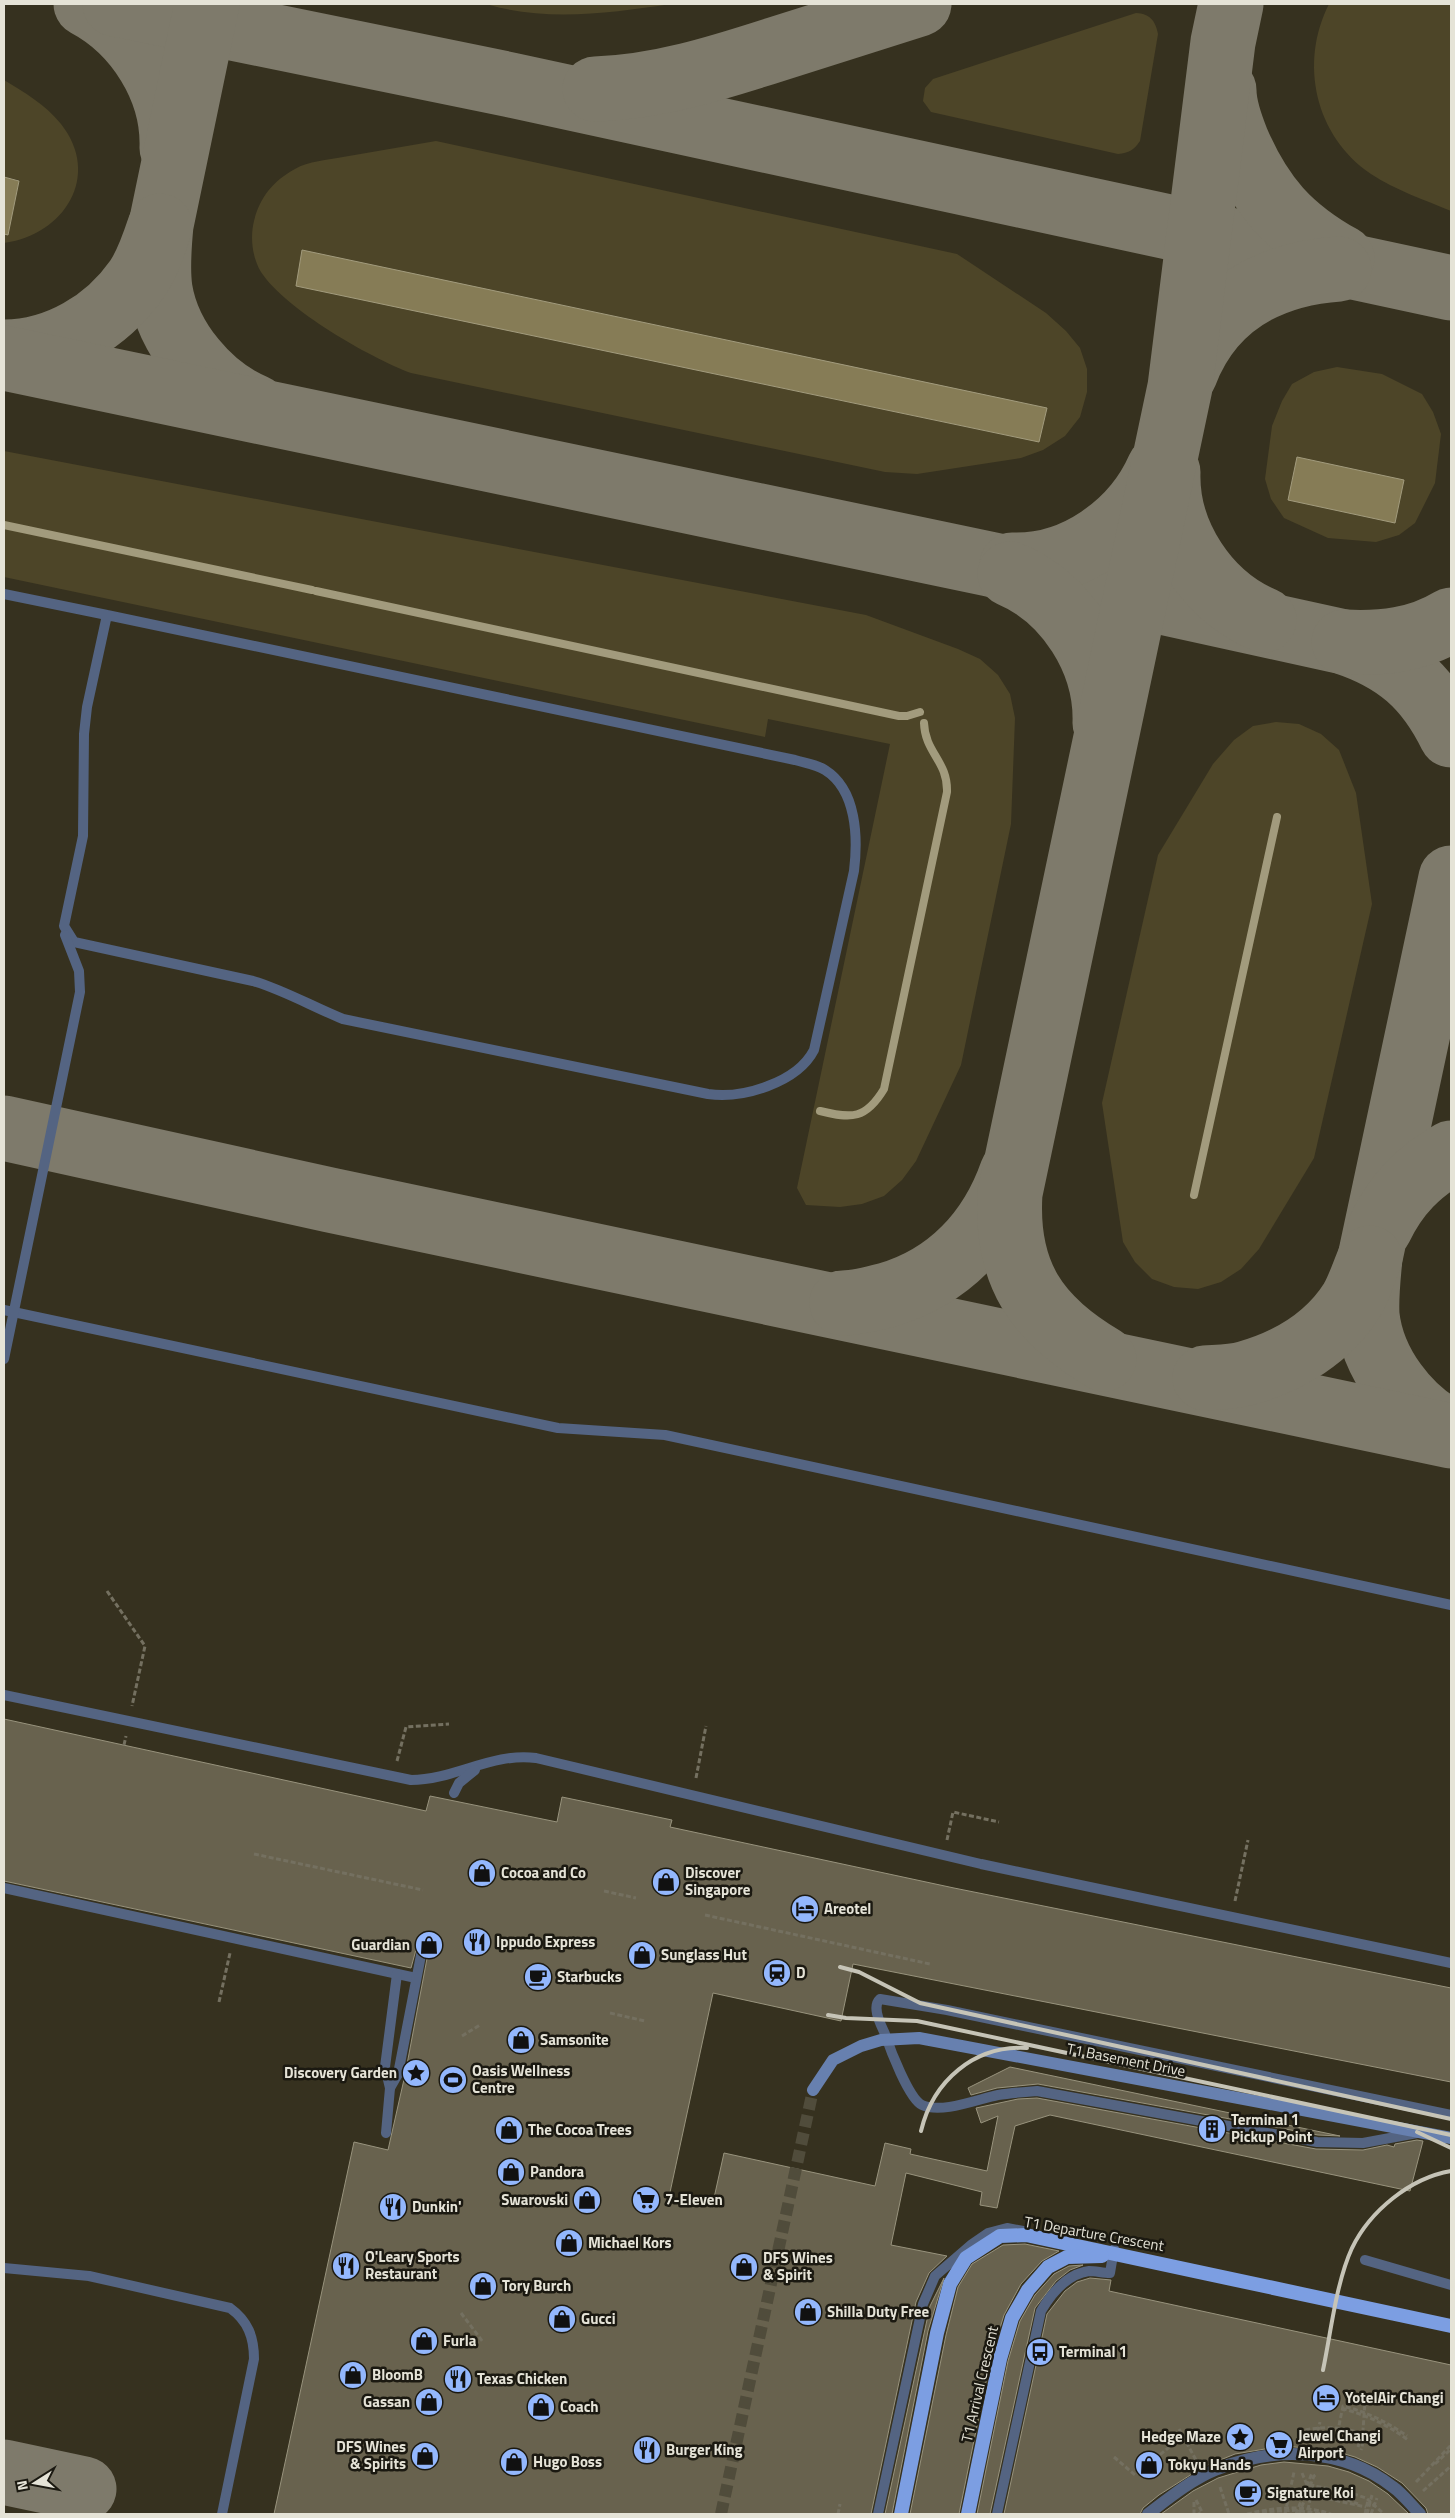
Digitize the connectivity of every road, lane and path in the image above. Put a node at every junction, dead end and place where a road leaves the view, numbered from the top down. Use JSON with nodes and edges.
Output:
{"nodes":[{"id":1,"x":4,"y":594,"type":"edge"},
{"id":2,"x":107,"y":615,"type":"junction"},
{"id":3,"x":64,"y":926,"type":"junction"},
{"id":4,"x":9,"y":1311,"type":"edge"},
{"id":5,"x":4,"y":1358,"type":"edge"},
{"id":6,"x":107,"y":1591,"type":"dead end"},
{"id":7,"x":1451,"y":1605,"type":"edge"},
{"id":8,"x":4,"y":1695,"type":"edge"},
{"id":9,"x":131,"y":1709,"type":"dead end"},
{"id":10,"x":449,"y":1724,"type":"dead end"},
{"id":11,"x":706,"y":1726,"type":"dead end"},
{"id":12,"x":128,"y":1727,"type":"dead end"},
{"id":13,"x":124,"y":1745,"type":"dead end"},
{"id":14,"x":397,"y":1763,"type":"dead end"},
{"id":15,"x":487,"y":1764,"type":"junction"},
{"id":16,"x":696,"y":1781,"type":"dead end"},
{"id":17,"x":454,"y":1793,"type":"dead end"},
{"id":18,"x":999,"y":1822,"type":"dead end"},
{"id":19,"x":1248,"y":1840,"type":"dead end"},
{"id":20,"x":946,"y":1847,"type":"dead end"},
{"id":21,"x":254,"y":1854,"type":"dead end"},
{"id":22,"x":4,"y":1888,"type":"edge"},
{"id":23,"x":423,"y":1890,"type":"dead end"},
{"id":24,"x":604,"y":1891,"type":"dead end"},
{"id":25,"x":636,"y":1898,"type":"dead end"},
{"id":26,"x":1235,"y":1902,"type":"dead end"},
{"id":27,"x":705,"y":1915,"type":"dead end"},
{"id":28,"x":231,"y":1949,"type":"dead end"},
{"id":29,"x":422,"y":1950,"type":"dead end"},
{"id":30,"x":1451,"y":1962,"type":"edge"},
{"id":31,"x":930,"y":1964,"type":"dead end"},
{"id":32,"x":397,"y":1974,"type":"junction"},
{"id":33,"x":416,"y":1978,"type":"junction"},
{"id":34,"x":219,"y":2002,"type":"dead end"},
{"id":35,"x":610,"y":2014,"type":"dead end"},
{"id":36,"x":646,"y":2021,"type":"dead end"},
{"id":37,"x":480,"y":2025,"type":"dead end"},
{"id":38,"x":462,"y":2036,"type":"dead end"},
{"id":39,"x":390,"y":2088,"type":"junction"},
{"id":40,"x":813,"y":2090,"type":"tunnel mouth"},
{"id":41,"x":1451,"y":2115,"type":"edge"},
{"id":42,"x":1423,"y":2132,"type":"junction"},
{"id":43,"x":386,"y":2133,"type":"dead end"},
{"id":44,"x":1451,"y":2138,"type":"edge"},
{"id":45,"x":1130,"y":2256,"type":"junction"},
{"id":46,"x":1365,"y":2260,"type":"dead end"},
{"id":47,"x":4,"y":2268,"type":"edge"},
{"id":48,"x":1451,"y":2285,"type":"edge"},
{"id":49,"x":462,"y":2313,"type":"dead end"},
{"id":50,"x":1451,"y":2326,"type":"edge"},
{"id":51,"x":483,"y":2342,"type":"dead end"},
{"id":52,"x":1366,"y":2404,"type":"dead end"},
{"id":53,"x":1179,"y":2428,"type":"dead end"},
{"id":54,"x":1183,"y":2436,"type":"junction"},
{"id":55,"x":1408,"y":2438,"type":"dead end"},
{"id":56,"x":1451,"y":2445,"type":"edge"},
{"id":57,"x":1451,"y":2449,"type":"edge"},
{"id":58,"x":1359,"y":2450,"type":"dead end"},
{"id":59,"x":1114,"y":2457,"type":"dead end"},
{"id":60,"x":1334,"y":2458,"type":"junction"},
{"id":61,"x":1315,"y":2464,"type":"dead end"},
{"id":62,"x":1300,"y":2466,"type":"dead end"},
{"id":63,"x":1200,"y":2467,"type":"dead end"},
{"id":64,"x":1288,"y":2469,"type":"dead end"},
{"id":65,"x":1214,"y":2470,"type":"junction"},
{"id":66,"x":1321,"y":2472,"type":"dead end"},
{"id":67,"x":1423,"y":2475,"type":"dead end"},
{"id":68,"x":1374,"y":2489,"type":"junction"},
{"id":69,"x":1306,"y":2490,"type":"junction"},
{"id":70,"x":1412,"y":2490,"type":"dead end"},
{"id":71,"x":1197,"y":2494,"type":"dead end"},
{"id":72,"x":1381,"y":2496,"type":"dead end"},
{"id":73,"x":1190,"y":2499,"type":"dead end"},
{"id":74,"x":1369,"y":2500,"type":"dead end"},
{"id":75,"x":1384,"y":2501,"type":"dead end"},
{"id":76,"x":840,"y":2504,"type":"dead end"},
{"id":77,"x":1358,"y":2504,"type":"dead end"},
{"id":78,"x":1360,"y":2509,"type":"dead end"},
{"id":79,"x":1292,"y":2511,"type":"edge"},
{"id":80,"x":1370,"y":2511,"type":"edge"},
{"id":81,"x":1308,"y":2512,"type":"edge"},
{"id":82,"x":222,"y":2514,"type":"edge"},
{"id":83,"x":838,"y":2514,"type":"edge"},
{"id":84,"x":878,"y":2514,"type":"edge"},
{"id":85,"x":901,"y":2514,"type":"edge"},
{"id":86,"x":968,"y":2514,"type":"edge"},
{"id":87,"x":997,"y":2514,"type":"edge"},
{"id":88,"x":1148,"y":2514,"type":"edge"},
{"id":89,"x":1229,"y":2514,"type":"edge"},
{"id":90,"x":1247,"y":2514,"type":"edge"},
{"id":91,"x":1255,"y":2514,"type":"edge"},
{"id":92,"x":1267,"y":2514,"type":"edge"},
{"id":93,"x":1297,"y":2514,"type":"edge"},
{"id":94,"x":1318,"y":2514,"type":"edge"},
{"id":95,"x":1325,"y":2514,"type":"edge"},
{"id":96,"x":1331,"y":2514,"type":"edge"},
{"id":97,"x":1384,"y":2514,"type":"edge"},
{"id":98,"x":1420,"y":2514,"type":"edge"}],
"edges":[{"from":1,"to":2,"type":"lane"},
{"from":2,"to":3,"type":"lane"},
{"from":2,"to":3,"type":"lane"},
{"from":3,"to":4,"type":"lane"},
{"from":4,"to":5,"type":"lane"},
{"from":4,"to":7,"type":"lane"},
{"from":6,"to":9,"type":"path"},
{"from":8,"to":15,"type":"lane"},
{"from":10,"to":14,"type":"path"},
{"from":11,"to":16,"type":"path"},
{"from":12,"to":13,"type":"path"},
{"from":15,"to":17,"type":"lane"},
{"from":15,"to":30,"type":"lane"},
{"from":18,"to":20,"type":"path"},
{"from":19,"to":26,"type":"path"},
{"from":21,"to":23,"type":"path"},
{"from":22,"to":32,"type":"lane"},
{"from":24,"to":25,"type":"path"},
{"from":27,"to":31,"type":"path"},
{"from":28,"to":34,"type":"path"},
{"from":29,"to":33,"type":"lane"},
{"from":32,"to":33,"type":"lane"},
{"from":32,"to":39,"type":"lane"},
{"from":33,"to":39,"type":"lane"},
{"from":35,"to":36,"type":"path"},
{"from":37,"to":38,"type":"path"},
{"from":39,"to":43,"type":"lane"},
{"from":40,"to":42,"type":"main road","name":"T1 Basement Drive"},
{"from":41,"to":42,"type":"lane"},
{"from":42,"to":44,"type":"main road","name":"T1 Basement Drive"},
{"from":45,"to":50,"type":"highway","name":"T1 Departure Crescent"},
{"from":45,"to":85,"type":"highway","name":"T1 Departure Crescent"},
{"from":45,"to":86,"type":"highway","name":"T1 Arrival Crescent"},
{"from":46,"to":48,"type":"lane"},
{"from":47,"to":82,"type":"lane"},
{"from":49,"to":51,"type":"path"},
{"from":52,"to":58,"type":"path"},
{"from":53,"to":54,"type":"path"},
{"from":54,"to":59,"type":"path"},
{"from":54,"to":63,"type":"path"},
{"from":55,"to":60,"type":"path"},
{"from":56,"to":70,"type":"path"},
{"from":57,"to":67,"type":"path"},
{"from":60,"to":65,"type":"street"},
{"from":60,"to":98,"type":"street"},
{"from":61,"to":81,"type":"path"},
{"from":62,"to":69,"type":"path"},
{"from":64,"to":81,"type":"path"},
{"from":65,"to":88,"type":"street"},
{"from":65,"to":89,"type":"path"},
{"from":66,"to":93,"type":"path"},
{"from":68,"to":72,"type":"path"},
{"from":68,"to":74,"type":"path"},
{"from":68,"to":75,"type":"path"},
{"from":68,"to":80,"type":"path"},
{"from":68,"to":80,"type":"path"},
{"from":69,"to":79,"type":"path"},
{"from":69,"to":80,"type":"path"},
{"from":69,"to":97,"type":"path"},
{"from":71,"to":73,"type":"path"},
{"from":76,"to":83,"type":"path"},
{"from":77,"to":78,"type":"path"},
{"from":79,"to":81,"type":"path"},
{"from":79,"to":92,"type":"path"},
{"from":79,"to":95,"type":"path"},
{"from":81,"to":91,"type":"path"},
{"from":81,"to":95,"type":"path"},
{"from":84,"to":87,"type":"lane"},
{"from":90,"to":96,"type":"path"},
{"from":92,"to":94,"type":"path"}]}
